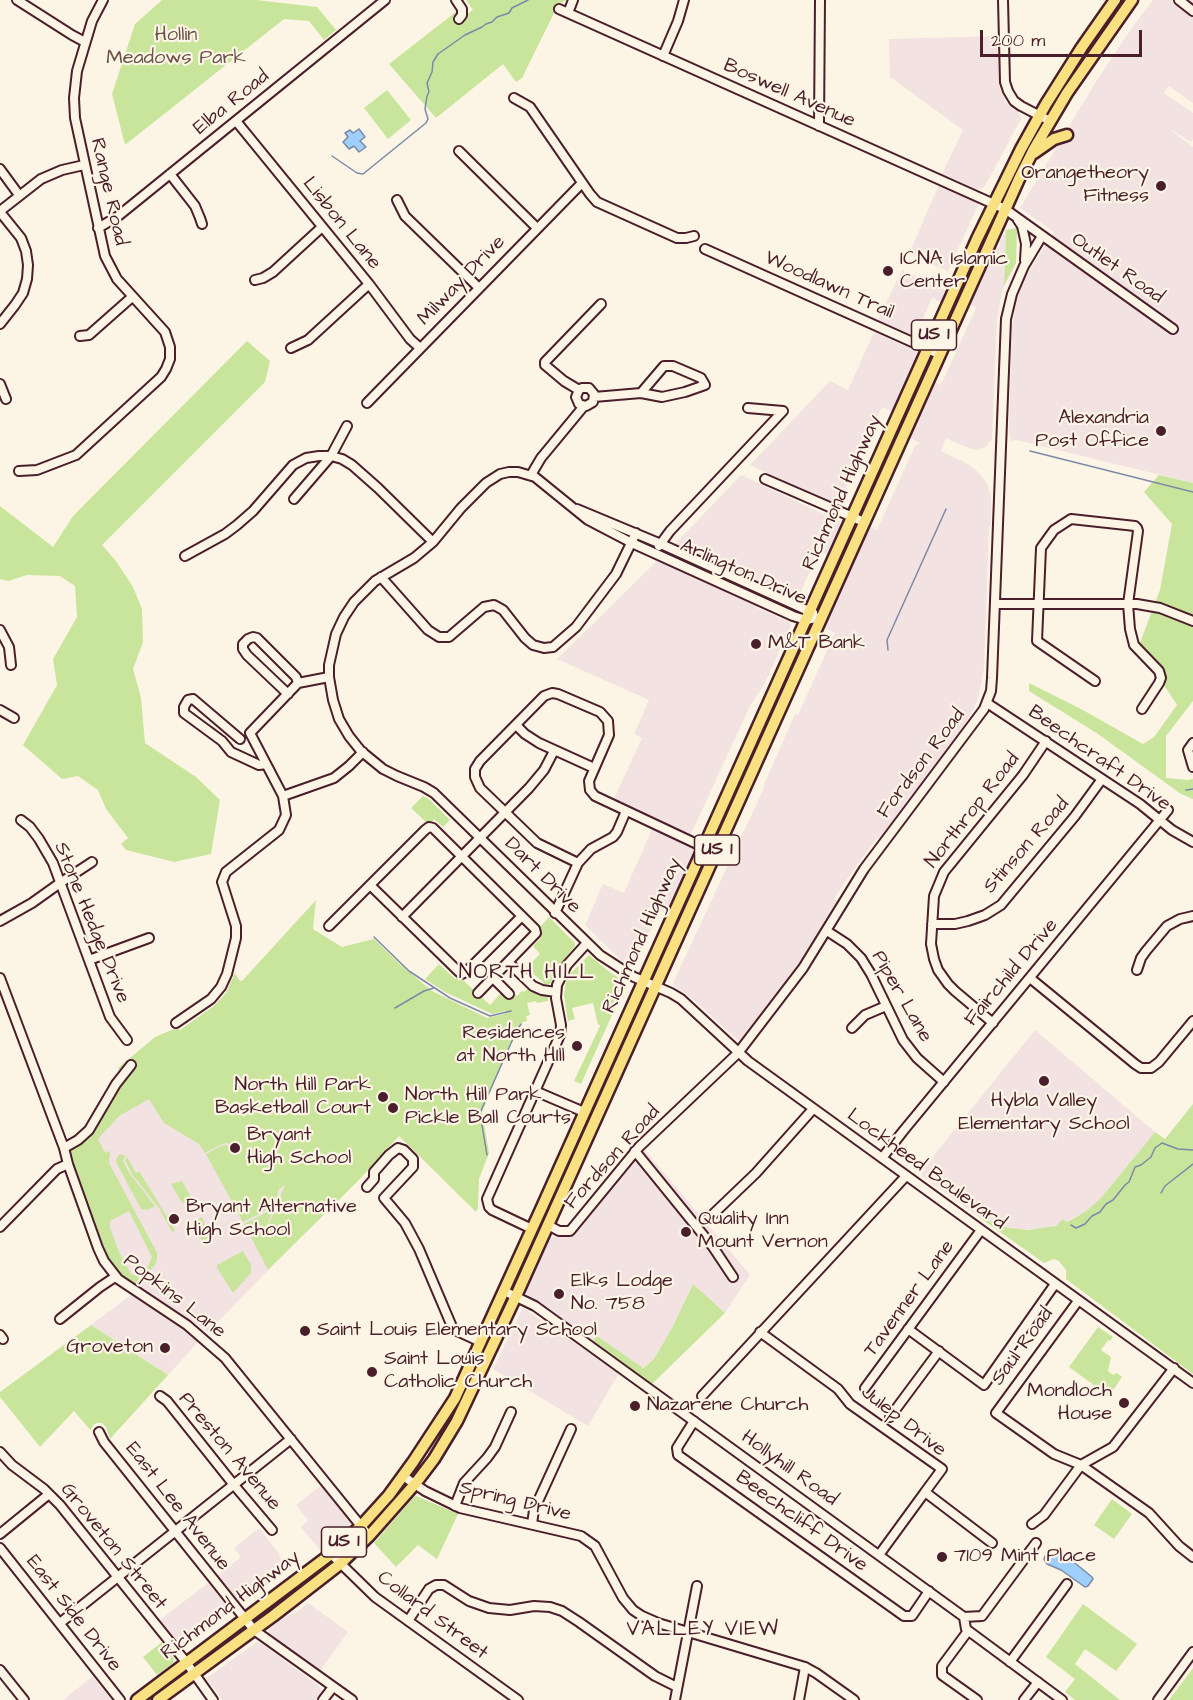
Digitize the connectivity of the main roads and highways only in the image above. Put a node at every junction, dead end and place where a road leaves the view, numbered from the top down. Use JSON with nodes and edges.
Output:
{"nodes":[{"id":1,"x":1115,"y":0,"type":"edge"},
{"id":2,"x":1132,"y":0,"type":"edge"},
{"id":3,"x":1066,"y":135,"type":"dead end"},
{"id":4,"x":1028,"y":160,"type":"junction"},
{"id":5,"x":137,"y":1700,"type":"edge"},
{"id":6,"x":158,"y":1700,"type":"edge"}],
"edges":[{"from":1,"to":5,"type":"highway","name":"Richmond Highway","number":"US 1"},
{"from":2,"to":4,"type":"highway","name":"Richmond Highway","number":"US 1"},
{"from":3,"to":4,"type":"highway"},
{"from":4,"to":6,"type":"highway","name":"Richmond Highway","number":"US 1"}]}
